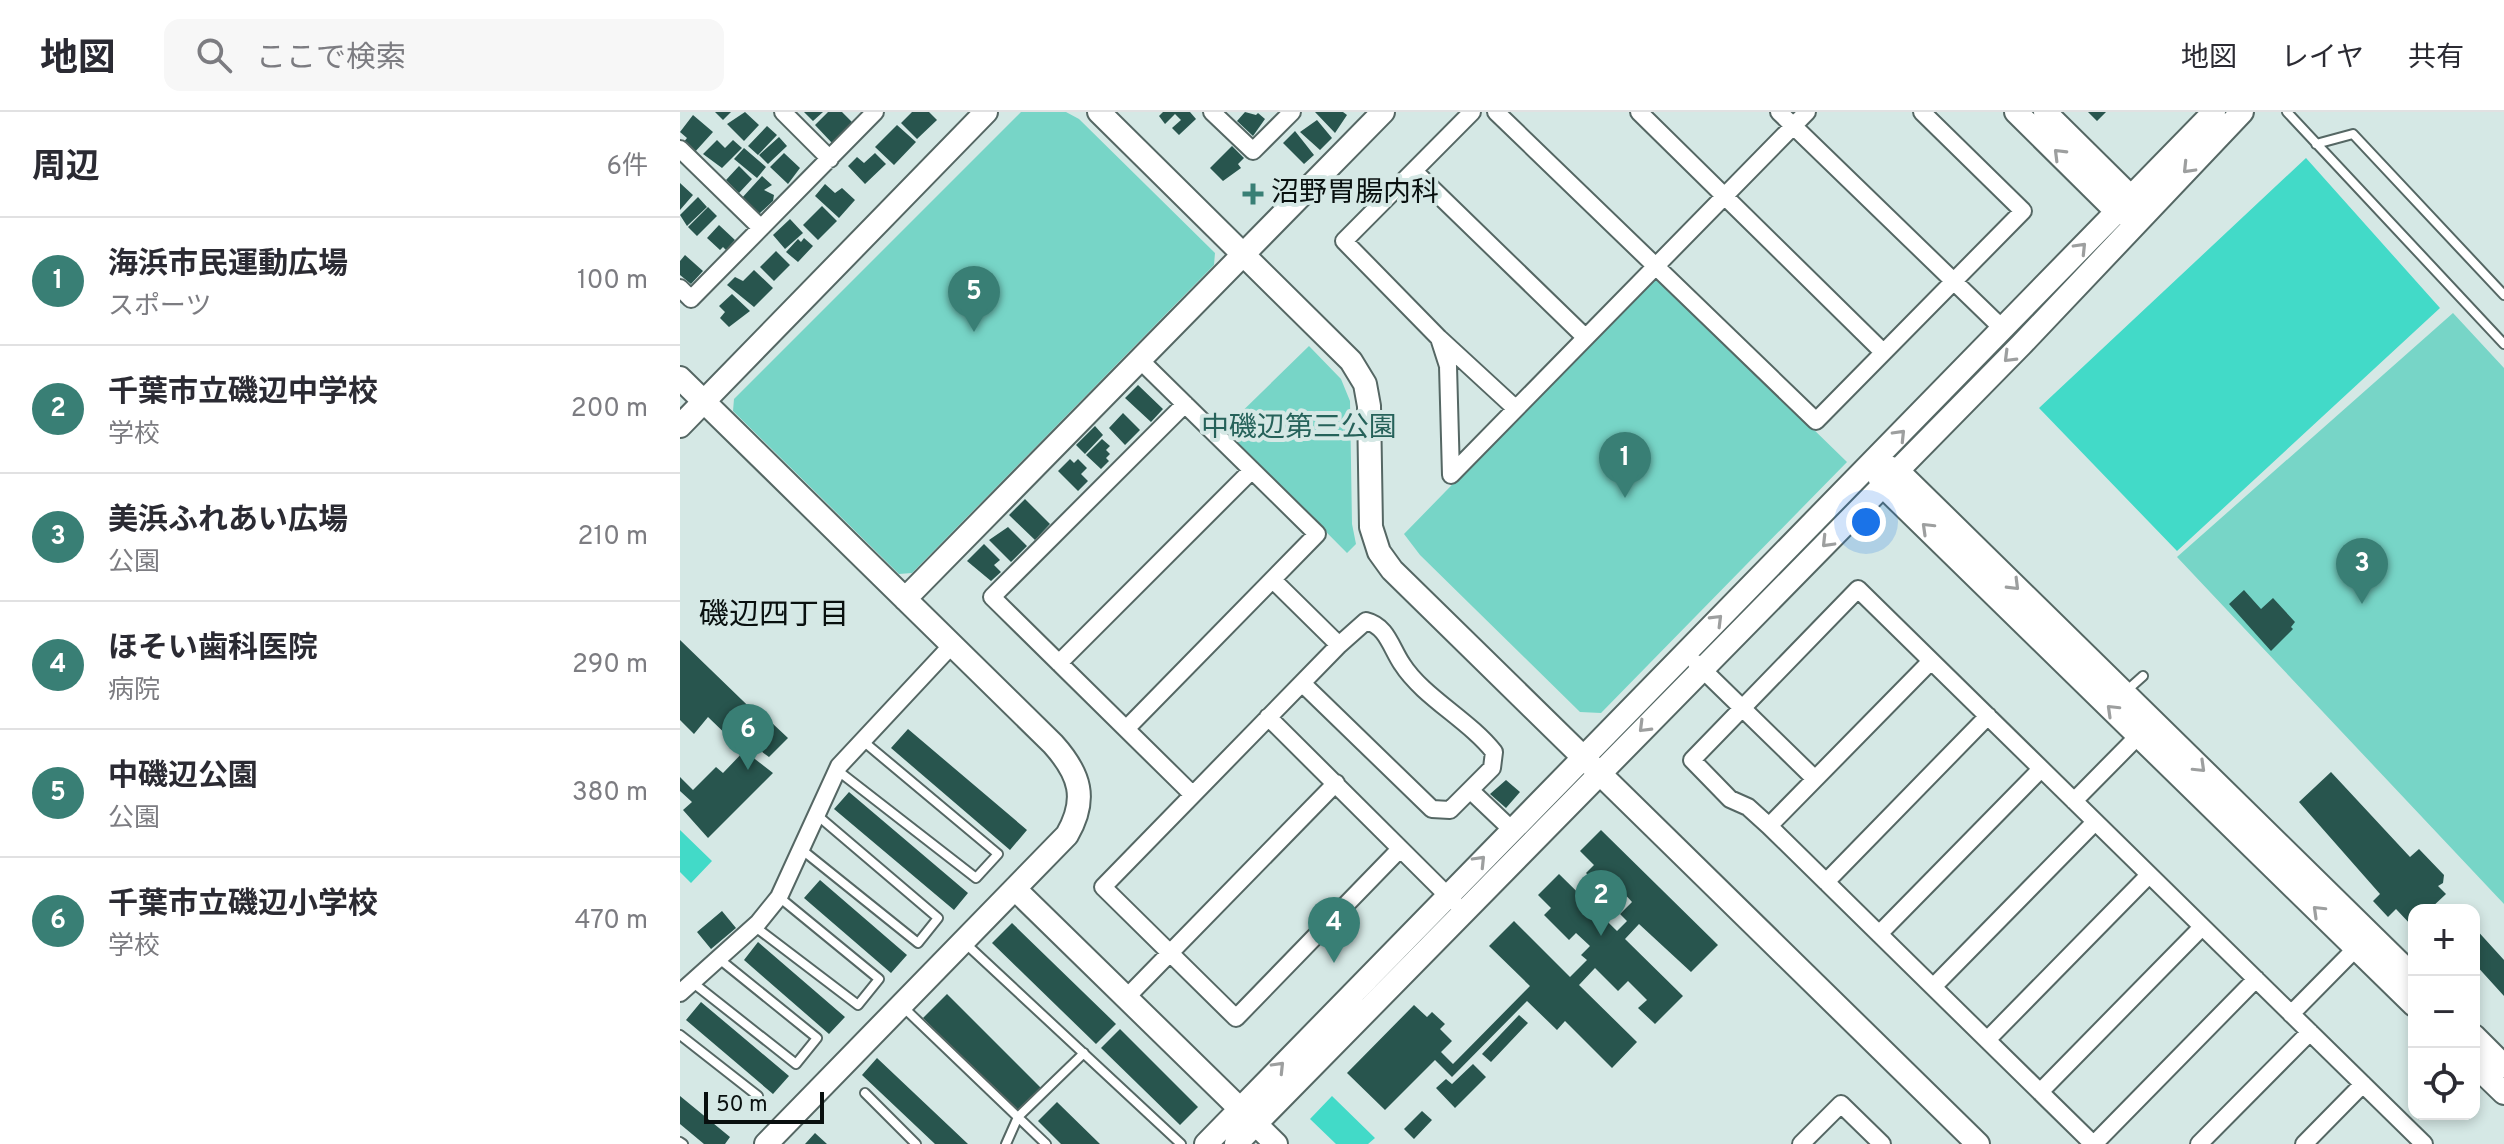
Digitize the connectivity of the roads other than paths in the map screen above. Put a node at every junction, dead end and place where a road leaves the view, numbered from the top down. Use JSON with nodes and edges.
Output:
{"nodes":[{"id":1,"x":783,"y":112,"type":"edge"},
{"id":2,"x":875,"y":112,"type":"edge"},
{"id":3,"x":986,"y":112,"type":"edge"},
{"id":4,"x":1099,"y":112,"type":"edge"},
{"id":5,"x":1212,"y":112,"type":"edge"},
{"id":6,"x":1292,"y":112,"type":"edge"},
{"id":7,"x":1383,"y":112,"type":"edge"},
{"id":8,"x":1472,"y":112,"type":"edge"},
{"id":9,"x":1496,"y":112,"type":"edge"},
{"id":10,"x":1639,"y":112,"type":"edge"},
{"id":11,"x":1779,"y":112,"type":"edge"},
{"id":12,"x":1807,"y":112,"type":"edge"},
{"id":13,"x":1922,"y":112,"type":"edge"},
{"id":14,"x":2016,"y":112,"type":"edge"},
{"id":15,"x":2045,"y":112,"type":"edge"},
{"id":16,"x":2214,"y":112,"type":"edge"},
{"id":17,"x":2242,"y":112,"type":"edge"},
{"id":18,"x":2287,"y":112,"type":"edge"},
{"id":19,"x":1793,"y":126,"type":"junction"},
{"id":20,"x":2316,"y":144,"type":"junction"},
{"id":21,"x":680,"y":149,"type":"edge"},
{"id":22,"x":830,"y":159,"type":"junction"},
{"id":23,"x":1414,"y":171,"type":"junction"},
{"id":24,"x":1724,"y":196,"type":"junction"},
{"id":25,"x":2124,"y":204,"type":"junction"},
{"id":26,"x":2140,"y":219,"type":"junction"},
{"id":27,"x":761,"y":228,"type":"junction"},
{"id":28,"x":1242,"y":254,"type":"junction"},
{"id":29,"x":1656,"y":265,"type":"junction"},
{"id":30,"x":1954,"y":281,"type":"junction"},
{"id":31,"x":680,"y":288,"type":"edge"},
{"id":32,"x":2504,"y":295,"type":"edge"},
{"id":33,"x":2003,"y":329,"type":"junction"},
{"id":34,"x":1585,"y":337,"type":"junction"},
{"id":35,"x":1439,"y":338,"type":"junction"},
{"id":36,"x":2504,"y":344,"type":"edge"},
{"id":37,"x":1883,"y":352,"type":"junction"},
{"id":38,"x":1140,"y":360,"type":"junction"},
{"id":39,"x":680,"y":378,"type":"edge"},
{"id":40,"x":704,"y":401,"type":"junction"},
{"id":41,"x":1185,"y":404,"type":"junction"},
{"id":42,"x":1515,"y":408,"type":"junction"},
{"id":43,"x":680,"y":426,"type":"edge"},
{"id":44,"x":1873,"y":462,"type":"junction"},
{"id":45,"x":1252,"y":470,"type":"junction"},
{"id":46,"x":1890,"y":477,"type":"junction"},
{"id":47,"x":1273,"y":580,"type":"junction"},
{"id":48,"x":905,"y":599,"type":"junction"},
{"id":49,"x":1339,"y":645,"type":"junction"},
{"id":50,"x":951,"y":646,"type":"junction"},
{"id":51,"x":1686,"y":652,"type":"junction"},
{"id":52,"x":1931,"y":661,"type":"junction"},
{"id":53,"x":1059,"y":663,"type":"junction"},
{"id":54,"x":1702,"y":669,"type":"junction"},
{"id":55,"x":2143,"y":676,"type":"dead end"},
{"id":56,"x":1302,"y":683,"type":"junction"},
{"id":57,"x":2124,"y":693,"type":"junction"},
{"id":58,"x":1742,"y":708,"type":"junction"},
{"id":59,"x":1988,"y":716,"type":"junction"},
{"id":60,"x":1268,"y":717,"type":"junction"},
{"id":61,"x":2145,"y":728,"type":"junction"},
{"id":62,"x":1126,"y":729,"type":"junction"},
{"id":63,"x":862,"y":740,"type":"junction"},
{"id":64,"x":1583,"y":755,"type":"junction"},
{"id":65,"x":2041,"y":769,"type":"junction"},
{"id":66,"x":837,"y":770,"type":"junction"},
{"id":67,"x":1600,"y":771,"type":"junction"},
{"id":68,"x":1815,"y":779,"type":"junction"},
{"id":69,"x":1336,"y":783,"type":"junction"},
{"id":70,"x":1470,"y":790,"type":"junction"},
{"id":71,"x":1192,"y":794,"type":"junction"},
{"id":72,"x":2074,"y":801,"type":"junction"},
{"id":73,"x":817,"y":814,"type":"junction"},
{"id":74,"x":2095,"y":822,"type":"junction"},
{"id":75,"x":1769,"y":826,"type":"junction"},
{"id":76,"x":1511,"y":829,"type":"junction"},
{"id":77,"x":801,"y":849,"type":"junction"},
{"id":78,"x":1400,"y":849,"type":"junction"},
{"id":79,"x":2149,"y":875,"type":"junction"},
{"id":80,"x":1826,"y":882,"type":"junction"},
{"id":81,"x":1015,"y":889,"type":"junction"},
{"id":82,"x":1447,"y":896,"type":"junction"},
{"id":83,"x":779,"y":897,"type":"junction"},
{"id":84,"x":1464,"y":912,"type":"junction"},
{"id":85,"x":754,"y":926,"type":"junction"},
{"id":86,"x":2202,"y":927,"type":"junction"},
{"id":87,"x":1879,"y":934,"type":"junction"},
{"id":88,"x":2363,"y":941,"type":"junction"},
{"id":89,"x":964,"y":942,"type":"junction"},
{"id":90,"x":1170,"y":953,"type":"junction"},
{"id":91,"x":717,"y":957,"type":"junction"},
{"id":92,"x":2413,"y":976,"type":"edge"},
{"id":93,"x":2256,"y":979,"type":"junction"},
{"id":94,"x":686,"y":987,"type":"edge"},
{"id":95,"x":1933,"y":987,"type":"junction"},
{"id":96,"x":2408,"y":997,"type":"edge"},
{"id":97,"x":1126,"y":998,"type":"junction"},
{"id":98,"x":902,"y":1005,"type":"junction"},
{"id":99,"x":2291,"y":1014,"type":"junction"},
{"id":100,"x":2310,"y":1032,"type":"junction"},
{"id":101,"x":680,"y":1035,"type":"edge"},
{"id":102,"x":1987,"y":1040,"type":"junction"},
{"id":103,"x":2480,"y":1042,"type":"edge"},
{"id":104,"x":1084,"y":1053,"type":"junction"},
{"id":105,"x":2504,"y":1066,"type":"edge"},
{"id":106,"x":2480,"y":1070,"type":"edge"},
{"id":107,"x":2363,"y":1084,"type":"junction"},
{"id":108,"x":2040,"y":1092,"type":"junction"},
{"id":109,"x":865,"y":1093,"type":"dead end"},
{"id":110,"x":2504,"y":1093,"type":"edge"},
{"id":111,"x":758,"y":1096,"type":"dead end"},
{"id":112,"x":1247,"y":1116,"type":"junction"},
{"id":113,"x":1018,"y":1117,"type":"junction"},
{"id":114,"x":2417,"y":1142,"type":"edge"},
{"id":115,"x":766,"y":1144,"type":"edge"},
{"id":116,"x":916,"y":1144,"type":"edge"},
{"id":117,"x":1006,"y":1144,"type":"edge"},
{"id":118,"x":1046,"y":1144,"type":"edge"},
{"id":119,"x":1181,"y":1144,"type":"edge"},
{"id":120,"x":1206,"y":1144,"type":"edge"},
{"id":121,"x":1236,"y":1144,"type":"edge"},
{"id":122,"x":1276,"y":1144,"type":"edge"},
{"id":123,"x":1801,"y":1144,"type":"edge"},
{"id":124,"x":1882,"y":1144,"type":"edge"},
{"id":125,"x":1978,"y":1144,"type":"edge"},
{"id":126,"x":2093,"y":1144,"type":"edge"},
{"id":127,"x":2199,"y":1144,"type":"edge"},
{"id":128,"x":2304,"y":1144,"type":"edge"}],
"edges":[{"from":1,"to":22,"type":"street"},
{"from":2,"to":22,"type":"street"},
{"from":3,"to":40,"type":"street"},
{"from":4,"to":28,"type":"street"},
{"from":5,"to":6,"type":"street"},
{"from":7,"to":28,"type":"street"},
{"from":8,"to":23,"type":"street"},
{"from":9,"to":29,"type":"street"},
{"from":10,"to":24,"type":"street"},
{"from":11,"to":19,"type":"street"},
{"from":12,"to":19,"type":"street"},
{"from":13,"to":30,"type":"street"},
{"from":25,"to":14,"type":"street","one_way":true},
{"from":15,"to":25,"type":"street"},
{"from":16,"to":25,"type":"street"},
{"from":17,"to":26,"type":"street","one_way":true},
{"from":18,"to":20,"type":"lane"},
{"from":19,"to":24,"type":"street"},
{"from":19,"to":30,"type":"street"},
{"from":20,"to":32,"type":"lane"},
{"from":20,"to":36,"type":"lane"},
{"from":21,"to":27,"type":"street"},
{"from":22,"to":27,"type":"street"},
{"from":23,"to":34,"type":"street"},
{"from":23,"to":35,"type":"street"},
{"from":24,"to":29,"type":"street"},
{"from":24,"to":37,"type":"street"},
{"from":25,"to":26,"type":"street"},
{"from":33,"to":25,"type":"street","one_way":true},
{"from":26,"to":46,"type":"street","one_way":true},
{"from":27,"to":31,"type":"street"},
{"from":28,"to":38,"type":"street"},
{"from":28,"to":64,"type":"street"},
{"from":29,"to":34,"type":"street"},
{"from":29,"to":37,"type":"street"},
{"from":30,"to":33,"type":"street"},
{"from":30,"to":37,"type":"street"},
{"from":44,"to":33,"type":"street","one_way":true},
{"from":34,"to":42,"type":"street"},
{"from":35,"to":42,"type":"street"},
{"from":35,"to":42,"type":"street"},
{"from":38,"to":41,"type":"street"},
{"from":38,"to":48,"type":"street"},
{"from":39,"to":40,"type":"street"},
{"from":40,"to":43,"type":"street"},
{"from":40,"to":48,"type":"street"},
{"from":41,"to":45,"type":"street"},
{"from":41,"to":53,"type":"street"},
{"from":44,"to":46,"type":"street"},
{"from":51,"to":44,"type":"street","one_way":true},
{"from":45,"to":47,"type":"street"},
{"from":45,"to":53,"type":"street"},
{"from":46,"to":54,"type":"street","one_way":true},
{"from":46,"to":57,"type":"street","one_way":true},
{"from":61,"to":46,"type":"street","one_way":true},
{"from":47,"to":49,"type":"street"},
{"from":47,"to":62,"type":"street"},
{"from":48,"to":50,"type":"street"},
{"from":49,"to":56,"type":"street"},
{"from":49,"to":70,"type":"street"},
{"from":50,"to":63,"type":"street"},
{"from":50,"to":81,"type":"street"},
{"from":51,"to":54,"type":"street"},
{"from":51,"to":64,"type":"street"},
{"from":52,"to":58,"type":"street"},
{"from":52,"to":59,"type":"street"},
{"from":52,"to":68,"type":"street"},
{"from":53,"to":62,"type":"street"},
{"from":54,"to":58,"type":"street"},
{"from":54,"to":67,"type":"street","one_way":true},
{"from":55,"to":57,"type":"lane"},
{"from":56,"to":60,"type":"street"},
{"from":56,"to":70,"type":"street"},
{"from":57,"to":61,"type":"street"},
{"from":58,"to":68,"type":"street"},
{"from":58,"to":75,"type":"street"},
{"from":59,"to":65,"type":"street"},
{"from":59,"to":80,"type":"street"},
{"from":60,"to":69,"type":"street"},
{"from":60,"to":71,"type":"street"},
{"from":61,"to":72,"type":"street"},
{"from":61,"to":88,"type":"street"},
{"from":62,"to":71,"type":"street"},
{"from":63,"to":66,"type":"street"},
{"from":63,"to":66,"type":"lane"},
{"from":64,"to":67,"type":"street"},
{"from":64,"to":76,"type":"street"},
{"from":65,"to":72,"type":"street"},
{"from":65,"to":87,"type":"street"},
{"from":66,"to":73,"type":"street"},
{"from":67,"to":84,"type":"street"},
{"from":67,"to":125,"type":"street"},
{"from":68,"to":75,"type":"street"},
{"from":69,"to":78,"type":"street"},
{"from":69,"to":90,"type":"street"},
{"from":70,"to":76,"type":"street"},
{"from":71,"to":90,"type":"street"},
{"from":72,"to":74,"type":"street"},
{"from":73,"to":77,"type":"street"},
{"from":73,"to":77,"type":"lane"},
{"from":74,"to":79,"type":"street"},
{"from":74,"to":95,"type":"street"},
{"from":75,"to":80,"type":"street"},
{"from":82,"to":76,"type":"street","one_way":true},
{"from":77,"to":83,"type":"street"},
{"from":78,"to":82,"type":"street"},
{"from":78,"to":90,"type":"street"},
{"from":79,"to":86,"type":"street"},
{"from":79,"to":102,"type":"street"},
{"from":80,"to":87,"type":"street"},
{"from":81,"to":89,"type":"street"},
{"from":81,"to":97,"type":"street"},
{"from":82,"to":84,"type":"street"},
{"from":112,"to":82,"type":"street","one_way":true},
{"from":83,"to":85,"type":"street"},
{"from":83,"to":85,"type":"lane"},
{"from":84,"to":112,"type":"street"},
{"from":85,"to":91,"type":"street"},
{"from":86,"to":93,"type":"street"},
{"from":86,"to":108,"type":"street"},
{"from":87,"to":95,"type":"street"},
{"from":88,"to":92,"type":"street"},
{"from":88,"to":96,"type":"street"},
{"from":88,"to":99,"type":"street"},
{"from":89,"to":98,"type":"street"},
{"from":89,"to":104,"type":"lane"},
{"from":90,"to":97,"type":"street"},
{"from":91,"to":94,"type":"street"},
{"from":91,"to":94,"type":"lane"},
{"from":93,"to":99,"type":"street"},
{"from":93,"to":126,"type":"street"},
{"from":95,"to":102,"type":"street"},
{"from":97,"to":112,"type":"street"},
{"from":98,"to":113,"type":"lane"},
{"from":98,"to":115,"type":"street"},
{"from":99,"to":100,"type":"street"},
{"from":100,"to":107,"type":"street"},
{"from":100,"to":127,"type":"street"},
{"from":101,"to":111,"type":"lane"},
{"from":102,"to":108,"type":"street"},
{"from":103,"to":105,"type":"street"},
{"from":104,"to":113,"type":"lane"},
{"from":104,"to":119,"type":"lane"},
{"from":106,"to":110,"type":"street"},
{"from":107,"to":114,"type":"street"},
{"from":107,"to":128,"type":"street"},
{"from":108,"to":126,"type":"street"},
{"from":109,"to":116,"type":"lane"},
{"from":112,"to":120,"type":"street"},
{"from":112,"to":121,"type":"street"},
{"from":112,"to":122,"type":"street"},
{"from":113,"to":117,"type":"lane"},
{"from":113,"to":118,"type":"lane"},
{"from":123,"to":124,"type":"street"}]}
